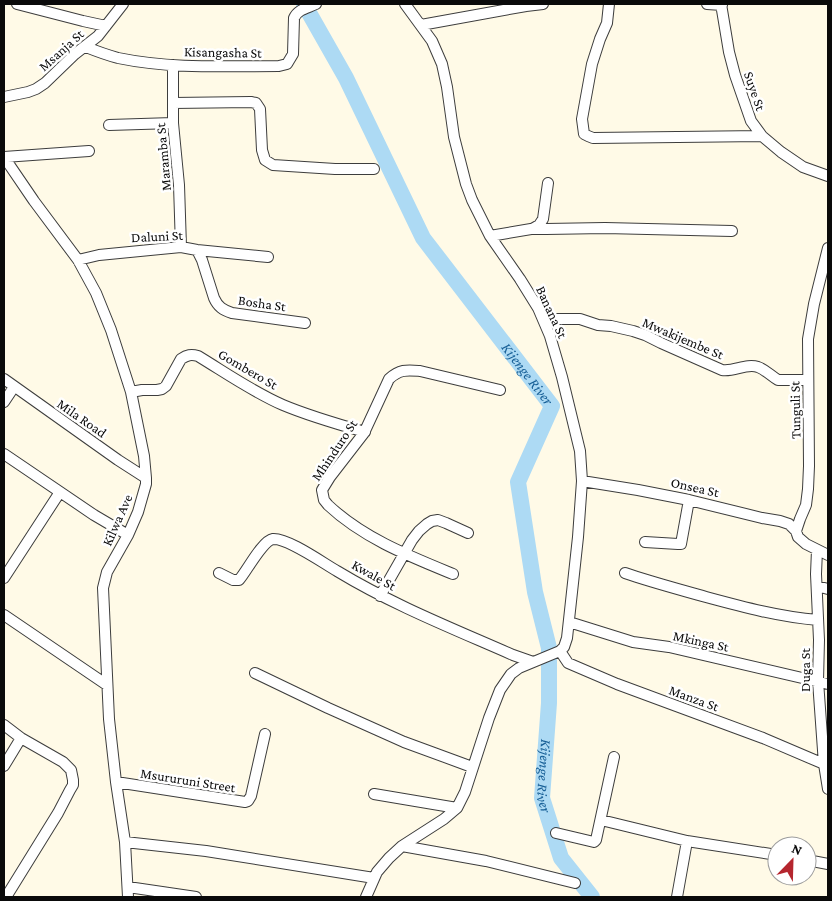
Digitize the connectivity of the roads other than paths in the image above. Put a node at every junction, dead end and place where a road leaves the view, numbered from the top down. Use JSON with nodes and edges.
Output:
{"nodes":[{"id":1,"x":17,"y":4,"type":"edge"},
{"id":2,"x":123,"y":4,"type":"edge"},
{"id":3,"x":316,"y":4,"type":"edge"},
{"id":4,"x":405,"y":4,"type":"edge"},
{"id":5,"x":543,"y":4,"type":"edge"},
{"id":6,"x":609,"y":4,"type":"edge"},
{"id":7,"x":708,"y":4,"type":"edge"},
{"id":8,"x":722,"y":4,"type":"edge"},
{"id":9,"x":526,"y":5,"type":"edge"},
{"id":10,"x":421,"y":25,"type":"junction"},
{"id":11,"x":106,"y":26,"type":"junction"},
{"id":12,"x":86,"y":47,"type":"junction"},
{"id":13,"x":173,"y":65,"type":"junction"},
{"id":14,"x":4,"y":97,"type":"edge"},
{"id":15,"x":173,"y":102,"type":"junction"},
{"id":16,"x":173,"y":123,"type":"junction"},
{"id":17,"x":109,"y":125,"type":"dead end"},
{"id":18,"x":762,"y":136,"type":"junction"},
{"id":19,"x":89,"y":151,"type":"dead end"},
{"id":20,"x":4,"y":157,"type":"edge"},
{"id":21,"x":374,"y":169,"type":"dead end"},
{"id":22,"x":828,"y":178,"type":"edge"},
{"id":23,"x":548,"y":183,"type":"dead end"},
{"id":24,"x":531,"y":229,"type":"junction"},
{"id":25,"x":732,"y":231,"type":"dead end"},
{"id":26,"x":490,"y":236,"type":"junction"},
{"id":27,"x":181,"y":247,"type":"junction"},
{"id":28,"x":197,"y":250,"type":"junction"},
{"id":29,"x":828,"y":251,"type":"edge"},
{"id":30,"x":268,"y":257,"type":"dead end"},
{"id":31,"x":78,"y":260,"type":"junction"},
{"id":32,"x":543,"y":319,"type":"junction"},
{"id":33,"x":305,"y":323,"type":"dead end"},
{"id":34,"x":4,"y":379,"type":"edge"},
{"id":35,"x":808,"y":380,"type":"junction"},
{"id":36,"x":14,"y":387,"type":"junction"},
{"id":37,"x":500,"y":390,"type":"dead end"},
{"id":38,"x":131,"y":392,"type":"junction"},
{"id":39,"x":4,"y":402,"type":"edge"},
{"id":40,"x":365,"y":432,"type":"junction"},
{"id":41,"x":4,"y":454,"type":"edge"},
{"id":42,"x":146,"y":478,"type":"junction"},
{"id":43,"x":582,"y":481,"type":"junction"},
{"id":44,"x":60,"y":492,"type":"junction"},
{"id":45,"x":690,"y":500,"type":"junction"},
{"id":46,"x":796,"y":531,"type":"junction"},
{"id":47,"x":468,"y":533,"type":"dead end"},
{"id":48,"x":128,"y":535,"type":"junction"},
{"id":49,"x":645,"y":542,"type":"dead end"},
{"id":50,"x":817,"y":550,"type":"junction"},
{"id":51,"x":404,"y":554,"type":"junction"},
{"id":52,"x":828,"y":555,"type":"edge"},
{"id":53,"x":625,"y":572,"type":"dead end"},
{"id":54,"x":219,"y":573,"type":"dead end"},
{"id":55,"x":453,"y":574,"type":"dead end"},
{"id":56,"x":4,"y":578,"type":"edge"},
{"id":57,"x":817,"y":586,"type":"junction"},
{"id":58,"x":828,"y":589,"type":"edge"},
{"id":59,"x":380,"y":596,"type":"junction"},
{"id":60,"x":4,"y":615,"type":"edge"},
{"id":61,"x":818,"y":620,"type":"junction"},
{"id":62,"x":569,"y":622,"type":"junction"},
{"id":63,"x":824,"y":640,"type":"edge"},
{"id":64,"x":558,"y":652,"type":"junction"},
{"id":65,"x":537,"y":660,"type":"junction"},
{"id":66,"x":255,"y":673,"type":"dead end"},
{"id":67,"x":823,"y":682,"type":"edge"},
{"id":68,"x":107,"y":685,"type":"junction"},
{"id":69,"x":4,"y":725,"type":"edge"},
{"id":70,"x":265,"y":734,"type":"dead end"},
{"id":71,"x":21,"y":738,"type":"junction"},
{"id":72,"x":614,"y":757,"type":"dead end"},
{"id":73,"x":824,"y":764,"type":"junction"},
{"id":74,"x":4,"y":766,"type":"edge"},
{"id":75,"x":472,"y":766,"type":"junction"},
{"id":76,"x":116,"y":782,"type":"junction"},
{"id":77,"x":828,"y":784,"type":"edge"},
{"id":78,"x":374,"y":794,"type":"dead end"},
{"id":79,"x":457,"y":808,"type":"junction"},
{"id":80,"x":601,"y":820,"type":"junction"},
{"id":81,"x":556,"y":833,"type":"dead end"},
{"id":82,"x":687,"y":841,"type":"junction"},
{"id":83,"x":124,"y":842,"type":"junction"},
{"id":84,"x":402,"y":846,"type":"junction"},
{"id":85,"x":767,"y":853,"type":"edge"},
{"id":86,"x":374,"y":878,"type":"junction"},
{"id":87,"x":575,"y":883,"type":"dead end"},
{"id":88,"x":128,"y":892,"type":"edge"},
{"id":89,"x":6,"y":897,"type":"edge"},
{"id":90,"x":196,"y":897,"type":"edge"},
{"id":91,"x":366,"y":897,"type":"edge"},
{"id":92,"x":677,"y":897,"type":"edge"}],
"edges":[{"from":1,"to":11,"type":"street"},
{"from":2,"to":11,"type":"street","name":"Msanja St"},
{"from":3,"to":13,"type":"street","name":"Kisangasha St"},
{"from":4,"to":10,"type":"street","name":"Banana St"},
{"from":5,"to":9,"type":"street"},
{"from":6,"to":18,"type":"street"},
{"from":7,"to":8,"type":"street"},
{"from":8,"to":18,"type":"street","name":"Suye St"},
{"from":9,"to":10,"type":"street"},
{"from":10,"to":26,"type":"street","name":"Banana St"},
{"from":11,"to":12,"type":"street","name":"Msanja St"},
{"from":12,"to":13,"type":"street","name":"Kisangasha St"},
{"from":12,"to":14,"type":"street","name":"Msanja St"},
{"from":13,"to":15,"type":"street","name":"Maramba St"},
{"from":15,"to":16,"type":"street","name":"Maramba St"},
{"from":15,"to":21,"type":"street"},
{"from":16,"to":17,"type":"street"},
{"from":16,"to":27,"type":"street","name":"Maramba St"},
{"from":18,"to":22,"type":"street","name":"Suye St"},
{"from":19,"to":20,"type":"street"},
{"from":20,"to":31,"type":"street","name":"Kilwa Ave"},
{"from":23,"to":24,"type":"street"},
{"from":24,"to":25,"type":"street"},
{"from":24,"to":26,"type":"street"},
{"from":26,"to":32,"type":"street","name":"Banana St"},
{"from":27,"to":28,"type":"street","name":"Daluni St"},
{"from":27,"to":31,"type":"street","name":"Daluni St"},
{"from":28,"to":30,"type":"street","name":"Daluni St"},
{"from":28,"to":33,"type":"street","name":"Bosha St"},
{"from":29,"to":35,"type":"street","name":"Tunguli St"},
{"from":31,"to":38,"type":"street","name":"Kilwa Ave"},
{"from":32,"to":35,"type":"street","name":"Mwakijembe St"},
{"from":32,"to":43,"type":"street","name":"Banana St"},
{"from":34,"to":36,"type":"street","name":"Mila Road"},
{"from":35,"to":46,"type":"street","name":"Tunguli St"},
{"from":36,"to":39,"type":"street"},
{"from":36,"to":42,"type":"street","name":"Mila Road"},
{"from":37,"to":40,"type":"street","name":"Mhinduro St"},
{"from":38,"to":40,"type":"street","name":"Gombero St"},
{"from":38,"to":42,"type":"street","name":"Kilwa Ave"},
{"from":40,"to":51,"type":"street","name":"Mhinduro St"},
{"from":41,"to":44,"type":"street"},
{"from":42,"to":48,"type":"street","name":"Kilwa Ave"},
{"from":43,"to":45,"type":"street","name":"Onsea St"},
{"from":43,"to":62,"type":"street","name":"Banana St"},
{"from":44,"to":48,"type":"street"},
{"from":44,"to":56,"type":"street"},
{"from":45,"to":46,"type":"street","name":"Onsea St"},
{"from":45,"to":49,"type":"street"},
{"from":46,"to":50,"type":"street"},
{"from":47,"to":51,"type":"street"},
{"from":48,"to":68,"type":"street","name":"Kilwa Ave"},
{"from":50,"to":52,"type":"street"},
{"from":50,"to":57,"type":"street","name":"Duga St"},
{"from":51,"to":55,"type":"street"},
{"from":51,"to":59,"type":"street"},
{"from":53,"to":61,"type":"street"},
{"from":54,"to":59,"type":"street","name":"Kwale St"},
{"from":57,"to":58,"type":"street"},
{"from":57,"to":61,"type":"street","name":"Duga St"},
{"from":59,"to":65,"type":"street","name":"Kwale St"},
{"from":60,"to":68,"type":"street"},
{"from":61,"to":63,"type":"street","name":"Duga St"},
{"from":62,"to":64,"type":"street","name":"Banana St"},
{"from":62,"to":67,"type":"street","name":"Mkinga St"},
{"from":63,"to":67,"type":"street","name":"Duga St"},
{"from":64,"to":65,"type":"street"},
{"from":64,"to":73,"type":"street","name":"Manza St"},
{"from":65,"to":75,"type":"street"},
{"from":66,"to":75,"type":"street"},
{"from":67,"to":73,"type":"street","name":"Duga St"},
{"from":68,"to":76,"type":"street","name":"Kilwa Ave"},
{"from":69,"to":71,"type":"street"},
{"from":70,"to":76,"type":"street","name":"Msururuni Street"},
{"from":71,"to":74,"type":"street"},
{"from":71,"to":89,"type":"street"},
{"from":72,"to":80,"type":"street"},
{"from":73,"to":77,"type":"street","name":"Duga St"},
{"from":75,"to":79,"type":"street"},
{"from":76,"to":83,"type":"street","name":"Kilwa Ave"},
{"from":78,"to":79,"type":"street"},
{"from":79,"to":84,"type":"street"},
{"from":80,"to":81,"type":"street"},
{"from":80,"to":82,"type":"street"},
{"from":82,"to":85,"type":"street"},
{"from":82,"to":92,"type":"street"},
{"from":83,"to":86,"type":"street"},
{"from":83,"to":88,"type":"street","name":"Kilwa Ave"},
{"from":84,"to":86,"type":"street"},
{"from":84,"to":87,"type":"street"},
{"from":86,"to":91,"type":"street"},
{"from":88,"to":90,"type":"street"}]}
